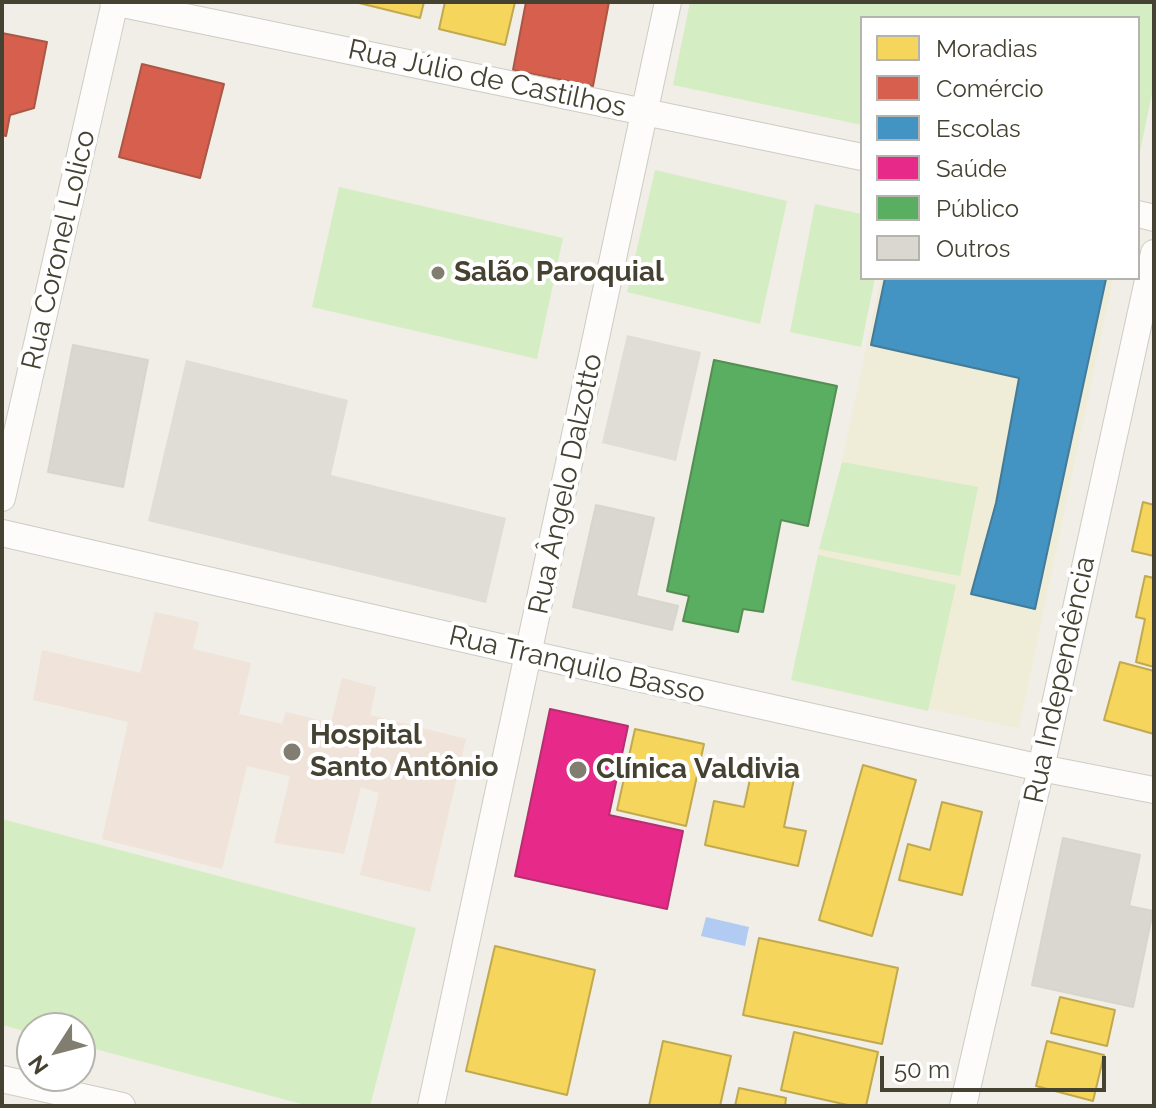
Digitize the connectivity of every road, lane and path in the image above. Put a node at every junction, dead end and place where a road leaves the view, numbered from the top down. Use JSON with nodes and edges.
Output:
{"nodes":[{"id":1,"x":114,"y":2,"type":"edge"},
{"id":2,"x":668,"y":2,"type":"edge"},
{"id":3,"x":644,"y":112,"type":"junction"},
{"id":4,"x":860,"y":157,"type":"edge"},
{"id":5,"x":1154,"y":253,"type":"edge"},
{"id":6,"x":2,"y":498,"type":"edge"},
{"id":7,"x":2,"y":533,"type":"edge"},
{"id":8,"x":530,"y":654,"type":"junction"},
{"id":9,"x":1041,"y":768,"type":"junction"},
{"id":10,"x":1154,"y":790,"type":"edge"},
{"id":11,"x":2,"y":1079,"type":"edge"},
{"id":12,"x":122,"y":1106,"type":"edge"},
{"id":13,"x":431,"y":1106,"type":"edge"},
{"id":14,"x":963,"y":1106,"type":"edge"}],
"edges":[{"from":1,"to":3,"type":"street","name":"Rua Júlio de Castilhos"},
{"from":1,"to":6,"type":"street","name":"Rua Coronel Lolico"},
{"from":2,"to":3,"type":"street","name":"Rua Ângelo Dalzotto"},
{"from":3,"to":4,"type":"street","name":"Rua Júlio de Castilhos"},
{"from":3,"to":8,"type":"street","name":"Rua Ângelo Dalzotto"},
{"from":5,"to":9,"type":"street","name":"Rua Independência"},
{"from":7,"to":8,"type":"street","name":"Rua Tranquilo Basso"},
{"from":8,"to":9,"type":"street","name":"Rua Tranquilo Basso"},
{"from":8,"to":13,"type":"street","name":"Rua Ângelo Dalzotto"},
{"from":9,"to":10,"type":"street","name":"Rua Tranquilo Basso"},
{"from":9,"to":14,"type":"street","name":"Rua Independência"},
{"from":11,"to":12,"type":"street"}]}
